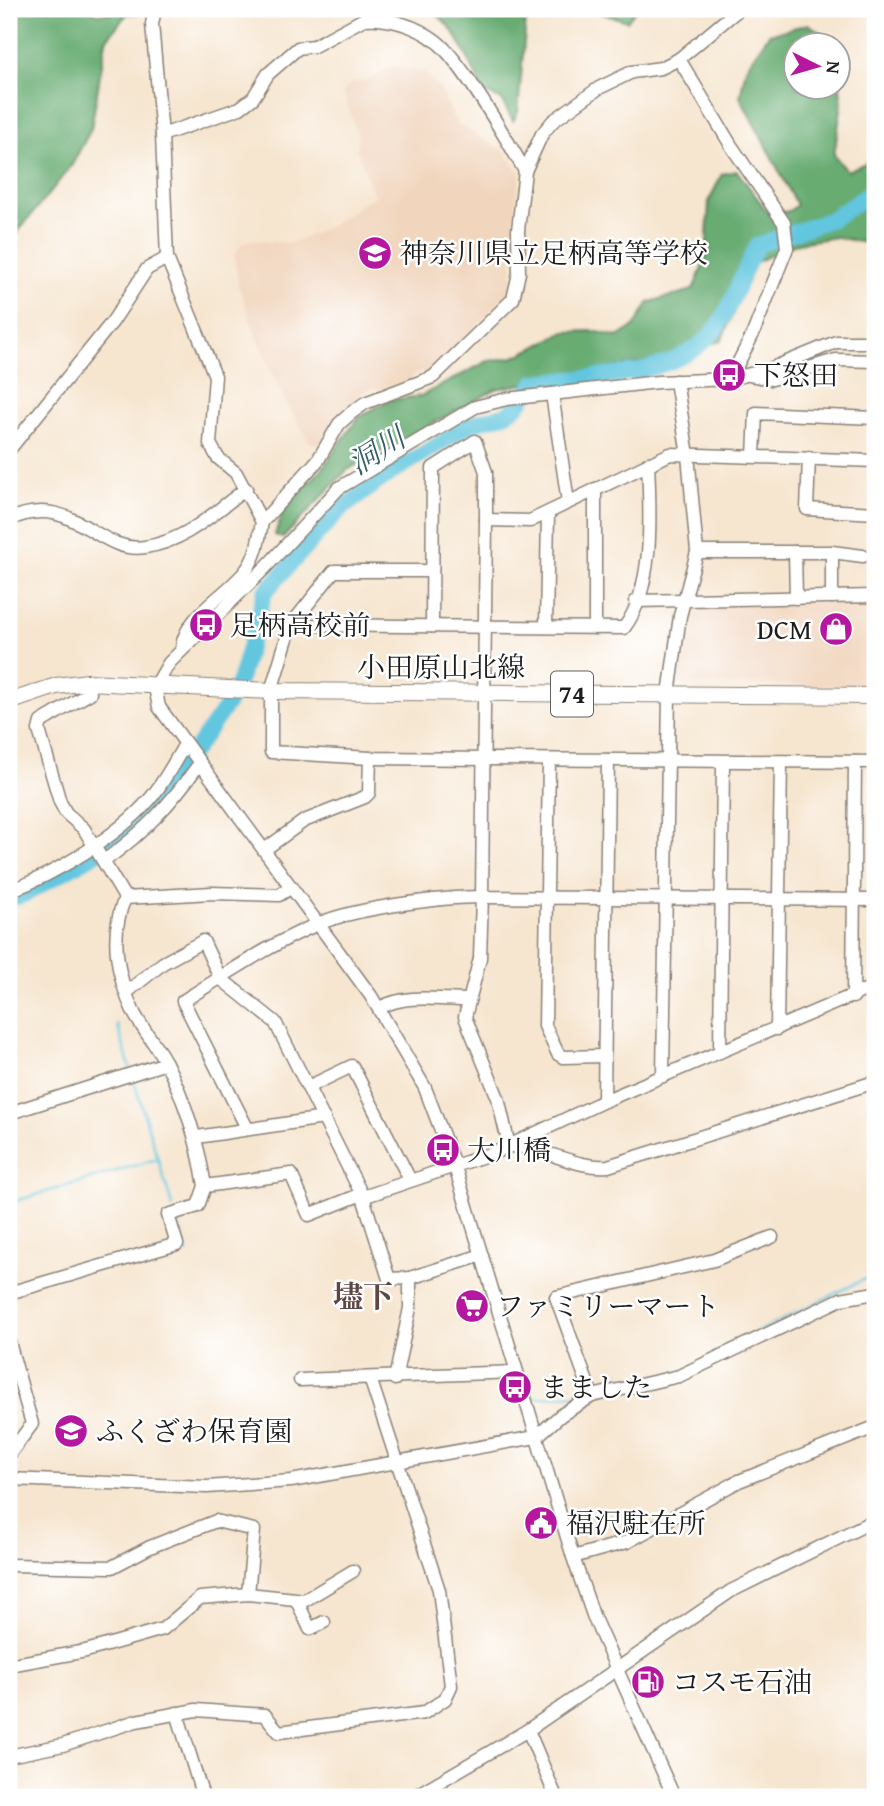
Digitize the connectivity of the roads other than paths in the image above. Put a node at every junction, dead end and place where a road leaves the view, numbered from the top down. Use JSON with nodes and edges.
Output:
{"nodes":[{"id":1,"x":155,"y":9,"type":"edge"},
{"id":2,"x":739,"y":9,"type":"edge"},
{"id":3,"x":679,"y":59,"type":"junction"},
{"id":4,"x":162,"y":135,"type":"junction"},
{"id":5,"x":527,"y":165,"type":"junction"},
{"id":6,"x":167,"y":258,"type":"junction"},
{"id":7,"x":875,"y":342,"type":"edge"},
{"id":8,"x":875,"y":361,"type":"edge"},
{"id":9,"x":747,"y":374,"type":"junction"},
{"id":10,"x":730,"y":379,"type":"junction"},
{"id":11,"x":676,"y":381,"type":"junction"},
{"id":12,"x":552,"y":394,"type":"junction"},
{"id":13,"x":875,"y":418,"type":"edge"},
{"id":14,"x":9,"y":450,"type":"edge"},
{"id":15,"x":688,"y":455,"type":"junction"},
{"id":16,"x":754,"y":456,"type":"junction"},
{"id":17,"x":809,"y":458,"type":"junction"},
{"id":18,"x":875,"y":461,"type":"edge"},
{"id":19,"x":648,"y":463,"type":"junction"},
{"id":20,"x":246,"y":489,"type":"junction"},
{"id":21,"x":596,"y":489,"type":"junction"},
{"id":22,"x":568,"y":502,"type":"junction"},
{"id":23,"x":548,"y":513,"type":"junction"},
{"id":24,"x":875,"y":513,"type":"edge"},
{"id":25,"x":9,"y":520,"type":"edge"},
{"id":26,"x":486,"y":520,"type":"junction"},
{"id":27,"x":262,"y":522,"type":"junction"},
{"id":28,"x":697,"y":552,"type":"junction"},
{"id":29,"x":795,"y":552,"type":"junction"},
{"id":30,"x":832,"y":552,"type":"junction"},
{"id":31,"x":863,"y":555,"type":"dead end"},
{"id":32,"x":432,"y":571,"type":"junction"},
{"id":33,"x":875,"y":596,"type":"edge"},
{"id":34,"x":832,"y":597,"type":"junction"},
{"id":35,"x":796,"y":598,"type":"junction"},
{"id":36,"x":686,"y":600,"type":"junction"},
{"id":37,"x":636,"y":601,"type":"junction"},
{"id":38,"x":290,"y":625,"type":"junction"},
{"id":39,"x":432,"y":626,"type":"junction"},
{"id":40,"x":485,"y":627,"type":"junction"},
{"id":41,"x":546,"y":627,"type":"junction"},
{"id":42,"x":595,"y":628,"type":"junction"},
{"id":43,"x":182,"y":649,"type":"junction"},
{"id":44,"x":88,"y":682,"type":"junction"},
{"id":45,"x":155,"y":687,"type":"junction"},
{"id":46,"x":269,"y":691,"type":"junction"},
{"id":47,"x":485,"y":693,"type":"junction"},
{"id":48,"x":669,"y":694,"type":"junction"},
{"id":49,"x":875,"y":696,"type":"edge"},
{"id":50,"x":9,"y":702,"type":"edge"},
{"id":51,"x":185,"y":744,"type":"junction"},
{"id":52,"x":370,"y":758,"type":"junction"},
{"id":53,"x":484,"y":759,"type":"junction"},
{"id":54,"x":550,"y":760,"type":"junction"},
{"id":55,"x":608,"y":760,"type":"junction"},
{"id":56,"x":665,"y":761,"type":"junction"},
{"id":57,"x":723,"y":762,"type":"junction"},
{"id":58,"x":781,"y":762,"type":"junction"},
{"id":59,"x":856,"y":762,"type":"junction"},
{"id":60,"x":875,"y":762,"type":"edge"},
{"id":61,"x":200,"y":763,"type":"junction"},
{"id":62,"x":94,"y":845,"type":"junction"},
{"id":63,"x":264,"y":850,"type":"junction"},
{"id":64,"x":104,"y":860,"type":"junction"},
{"id":65,"x":292,"y":887,"type":"junction"},
{"id":66,"x":9,"y":891,"type":"edge"},
{"id":67,"x":547,"y":896,"type":"junction"},
{"id":68,"x":482,"y":897,"type":"junction"},
{"id":69,"x":125,"y":898,"type":"junction"},
{"id":70,"x":721,"y":899,"type":"junction"},
{"id":71,"x":606,"y":900,"type":"junction"},
{"id":72,"x":777,"y":900,"type":"junction"},
{"id":73,"x":852,"y":900,"type":"junction"},
{"id":74,"x":875,"y":900,"type":"edge"},
{"id":75,"x":663,"y":901,"type":"junction"},
{"id":76,"x":320,"y":923,"type":"junction"},
{"id":77,"x":220,"y":978,"type":"junction"},
{"id":78,"x":875,"y":986,"type":"edge"},
{"id":79,"x":127,"y":992,"type":"junction"},
{"id":80,"x":853,"y":996,"type":"junction"},
{"id":81,"x":469,"y":1000,"type":"junction"},
{"id":82,"x":379,"y":1008,"type":"junction"},
{"id":83,"x":777,"y":1029,"type":"junction"},
{"id":84,"x":720,"y":1052,"type":"junction"},
{"id":85,"x":604,"y":1056,"type":"junction"},
{"id":86,"x":166,"y":1063,"type":"junction"},
{"id":87,"x":663,"y":1076,"type":"junction"},
{"id":88,"x":875,"y":1082,"type":"edge"},
{"id":89,"x":309,"y":1087,"type":"junction"},
{"id":90,"x":604,"y":1101,"type":"junction"},
{"id":91,"x":16,"y":1111,"type":"dead end"},
{"id":92,"x":324,"y":1118,"type":"junction"},
{"id":93,"x":247,"y":1128,"type":"junction"},
{"id":94,"x":197,"y":1137,"type":"junction"},
{"id":95,"x":509,"y":1146,"type":"junction"},
{"id":96,"x":455,"y":1167,"type":"junction"},
{"id":97,"x":410,"y":1180,"type":"junction"},
{"id":98,"x":205,"y":1186,"type":"junction"},
{"id":99,"x":362,"y":1195,"type":"junction"},
{"id":100,"x":772,"y":1237,"type":"dead end"},
{"id":101,"x":482,"y":1255,"type":"junction"},
{"id":102,"x":410,"y":1278,"type":"junction"},
{"id":103,"x":9,"y":1293,"type":"edge"},
{"id":104,"x":875,"y":1293,"type":"edge"},
{"id":105,"x":9,"y":1342,"type":"edge"},
{"id":106,"x":516,"y":1372,"type":"junction"},
{"id":107,"x":370,"y":1378,"type":"junction"},
{"id":108,"x":396,"y":1379,"type":"junction"},
{"id":109,"x":300,"y":1380,"type":"dead end"},
{"id":110,"x":591,"y":1392,"type":"junction"},
{"id":111,"x":875,"y":1427,"type":"edge"},
{"id":112,"x":536,"y":1437,"type":"junction"},
{"id":113,"x":9,"y":1455,"type":"edge"},
{"id":114,"x":400,"y":1463,"type":"junction"},
{"id":115,"x":9,"y":1479,"type":"edge"},
{"id":116,"x":875,"y":1520,"type":"edge"},
{"id":117,"x":573,"y":1557,"type":"junction"},
{"id":118,"x":9,"y":1565,"type":"edge"},
{"id":119,"x":353,"y":1571,"type":"dead end"},
{"id":120,"x":248,"y":1594,"type":"junction"},
{"id":121,"x":297,"y":1601,"type":"junction"},
{"id":122,"x":324,"y":1622,"type":"dead end"},
{"id":123,"x":9,"y":1665,"type":"edge"},
{"id":124,"x":617,"y":1670,"type":"junction"},
{"id":125,"x":177,"y":1713,"type":"junction"},
{"id":126,"x":528,"y":1730,"type":"junction"},
{"id":127,"x":9,"y":1756,"type":"edge"},
{"id":128,"x":204,"y":1797,"type":"edge"},
{"id":129,"x":414,"y":1797,"type":"edge"},
{"id":130,"x":555,"y":1797,"type":"edge"},
{"id":131,"x":674,"y":1797,"type":"edge"}],
"edges":[{"from":1,"to":4,"type":"street"},
{"from":2,"to":3,"type":"street"},
{"from":3,"to":5,"type":"street"},
{"from":3,"to":10,"type":"street"},
{"from":4,"to":5,"type":"street"},
{"from":4,"to":6,"type":"street"},
{"from":5,"to":27,"type":"street"},
{"from":6,"to":14,"type":"street"},
{"from":6,"to":20,"type":"street"},
{"from":7,"to":9,"type":"street"},
{"from":8,"to":9,"type":"street"},
{"from":9,"to":10,"type":"street"},
{"from":10,"to":11,"type":"street"},
{"from":11,"to":12,"type":"street"},
{"from":11,"to":15,"type":"street"},
{"from":12,"to":22,"type":"street"},
{"from":12,"to":43,"type":"street"},
{"from":13,"to":16,"type":"street"},
{"from":15,"to":16,"type":"street"},
{"from":15,"to":19,"type":"street"},
{"from":15,"to":28,"type":"street"},
{"from":16,"to":17,"type":"street"},
{"from":17,"to":18,"type":"street"},
{"from":17,"to":24,"type":"street"},
{"from":19,"to":21,"type":"street"},
{"from":19,"to":37,"type":"street"},
{"from":20,"to":25,"type":"street"},
{"from":20,"to":27,"type":"street"},
{"from":21,"to":22,"type":"street"},
{"from":21,"to":42,"type":"street"},
{"from":22,"to":23,"type":"street"},
{"from":23,"to":26,"type":"street"},
{"from":23,"to":41,"type":"street"},
{"from":26,"to":32,"type":"street"},
{"from":26,"to":40,"type":"street"},
{"from":27,"to":43,"type":"street"},
{"from":28,"to":29,"type":"street"},
{"from":28,"to":36,"type":"street"},
{"from":29,"to":30,"type":"street"},
{"from":29,"to":35,"type":"street"},
{"from":30,"to":31,"type":"street"},
{"from":30,"to":34,"type":"street"},
{"from":32,"to":38,"type":"street"},
{"from":32,"to":39,"type":"street"},
{"from":33,"to":34,"type":"street"},
{"from":34,"to":35,"type":"street"},
{"from":35,"to":36,"type":"street"},
{"from":36,"to":37,"type":"street"},
{"from":36,"to":48,"type":"street"},
{"from":37,"to":42,"type":"street"},
{"from":38,"to":39,"type":"street"},
{"from":38,"to":46,"type":"street"},
{"from":39,"to":40,"type":"street"},
{"from":40,"to":41,"type":"street"},
{"from":40,"to":47,"type":"street"},
{"from":41,"to":42,"type":"street"},
{"from":43,"to":45,"type":"street"},
{"from":44,"to":45,"type":"main road","name":"小田原山北線","number":"74"},
{"from":44,"to":50,"type":"main road","name":"小田原山北線","number":"74"},
{"from":44,"to":62,"type":"street"},
{"from":45,"to":46,"type":"main road","name":"小田原山北線","number":"74"},
{"from":45,"to":51,"type":"street"},
{"from":46,"to":47,"type":"main road","name":"小田原山北線","number":"74"},
{"from":46,"to":52,"type":"street"},
{"from":47,"to":48,"type":"main road","name":"小田原山北線","number":"74"},
{"from":47,"to":53,"type":"street"},
{"from":48,"to":49,"type":"main road","name":"小田原山北線","number":"74"},
{"from":48,"to":56,"type":"street"},
{"from":51,"to":61,"type":"street"},
{"from":51,"to":62,"type":"street"},
{"from":52,"to":53,"type":"street"},
{"from":52,"to":63,"type":"street"},
{"from":53,"to":54,"type":"street"},
{"from":53,"to":68,"type":"street"},
{"from":54,"to":55,"type":"street"},
{"from":54,"to":67,"type":"street"},
{"from":55,"to":56,"type":"street"},
{"from":55,"to":71,"type":"street"},
{"from":56,"to":57,"type":"street"},
{"from":56,"to":75,"type":"street"},
{"from":57,"to":58,"type":"street"},
{"from":57,"to":70,"type":"street"},
{"from":58,"to":59,"type":"street"},
{"from":58,"to":72,"type":"street"},
{"from":59,"to":60,"type":"street"},
{"from":59,"to":73,"type":"street"},
{"from":61,"to":63,"type":"street"},
{"from":61,"to":64,"type":"street"},
{"from":62,"to":64,"type":"street"},
{"from":62,"to":66,"type":"street"},
{"from":63,"to":65,"type":"street"},
{"from":64,"to":69,"type":"street"},
{"from":65,"to":69,"type":"street"},
{"from":65,"to":76,"type":"street"},
{"from":67,"to":68,"type":"street"},
{"from":67,"to":71,"type":"street"},
{"from":67,"to":85,"type":"street"},
{"from":68,"to":76,"type":"street"},
{"from":68,"to":81,"type":"street"},
{"from":69,"to":79,"type":"street"},
{"from":70,"to":72,"type":"street"},
{"from":70,"to":75,"type":"street"},
{"from":70,"to":84,"type":"street"},
{"from":71,"to":75,"type":"street"},
{"from":71,"to":85,"type":"street"},
{"from":72,"to":73,"type":"street"},
{"from":72,"to":83,"type":"street"},
{"from":73,"to":74,"type":"street"},
{"from":73,"to":80,"type":"street"},
{"from":75,"to":87,"type":"street"},
{"from":76,"to":77,"type":"street"},
{"from":76,"to":82,"type":"street"},
{"from":77,"to":79,"type":"street"},
{"from":77,"to":89,"type":"street"},
{"from":77,"to":93,"type":"street"},
{"from":78,"to":80,"type":"street"},
{"from":79,"to":86,"type":"street"},
{"from":80,"to":83,"type":"street"},
{"from":81,"to":82,"type":"street"},
{"from":81,"to":95,"type":"street"},
{"from":82,"to":96,"type":"street"},
{"from":83,"to":84,"type":"street"},
{"from":84,"to":87,"type":"street"},
{"from":85,"to":90,"type":"street"},
{"from":86,"to":91,"type":"street"},
{"from":86,"to":94,"type":"street"},
{"from":87,"to":90,"type":"street"},
{"from":88,"to":95,"type":"street"},
{"from":89,"to":92,"type":"street"},
{"from":89,"to":97,"type":"street"},
{"from":90,"to":95,"type":"street"},
{"from":92,"to":93,"type":"street"},
{"from":92,"to":99,"type":"street"},
{"from":93,"to":94,"type":"street"},
{"from":94,"to":98,"type":"street"},
{"from":95,"to":96,"type":"street"},
{"from":96,"to":97,"type":"street"},
{"from":96,"to":101,"type":"street"},
{"from":97,"to":99,"type":"street"},
{"from":98,"to":99,"type":"street"},
{"from":98,"to":103,"type":"street"},
{"from":99,"to":102,"type":"street"},
{"from":100,"to":110,"type":"street"},
{"from":101,"to":102,"type":"street"},
{"from":101,"to":106,"type":"street"},
{"from":102,"to":108,"type":"street"},
{"from":104,"to":110,"type":"street"},
{"from":105,"to":113,"type":"street"},
{"from":106,"to":108,"type":"street"},
{"from":106,"to":112,"type":"street"},
{"from":107,"to":108,"type":"street"},
{"from":107,"to":109,"type":"street"},
{"from":107,"to":114,"type":"street"},
{"from":110,"to":112,"type":"street"},
{"from":111,"to":117,"type":"street"},
{"from":112,"to":114,"type":"street"},
{"from":112,"to":117,"type":"street"},
{"from":114,"to":115,"type":"street"},
{"from":114,"to":125,"type":"street"},
{"from":116,"to":124,"type":"street"},
{"from":117,"to":124,"type":"street"},
{"from":118,"to":120,"type":"street"},
{"from":119,"to":121,"type":"street"},
{"from":120,"to":121,"type":"street"},
{"from":120,"to":123,"type":"street"},
{"from":121,"to":122,"type":"street"},
{"from":124,"to":126,"type":"street"},
{"from":124,"to":131,"type":"street"},
{"from":125,"to":127,"type":"street"},
{"from":125,"to":128,"type":"street"},
{"from":126,"to":129,"type":"street"},
{"from":126,"to":130,"type":"street"}]}
